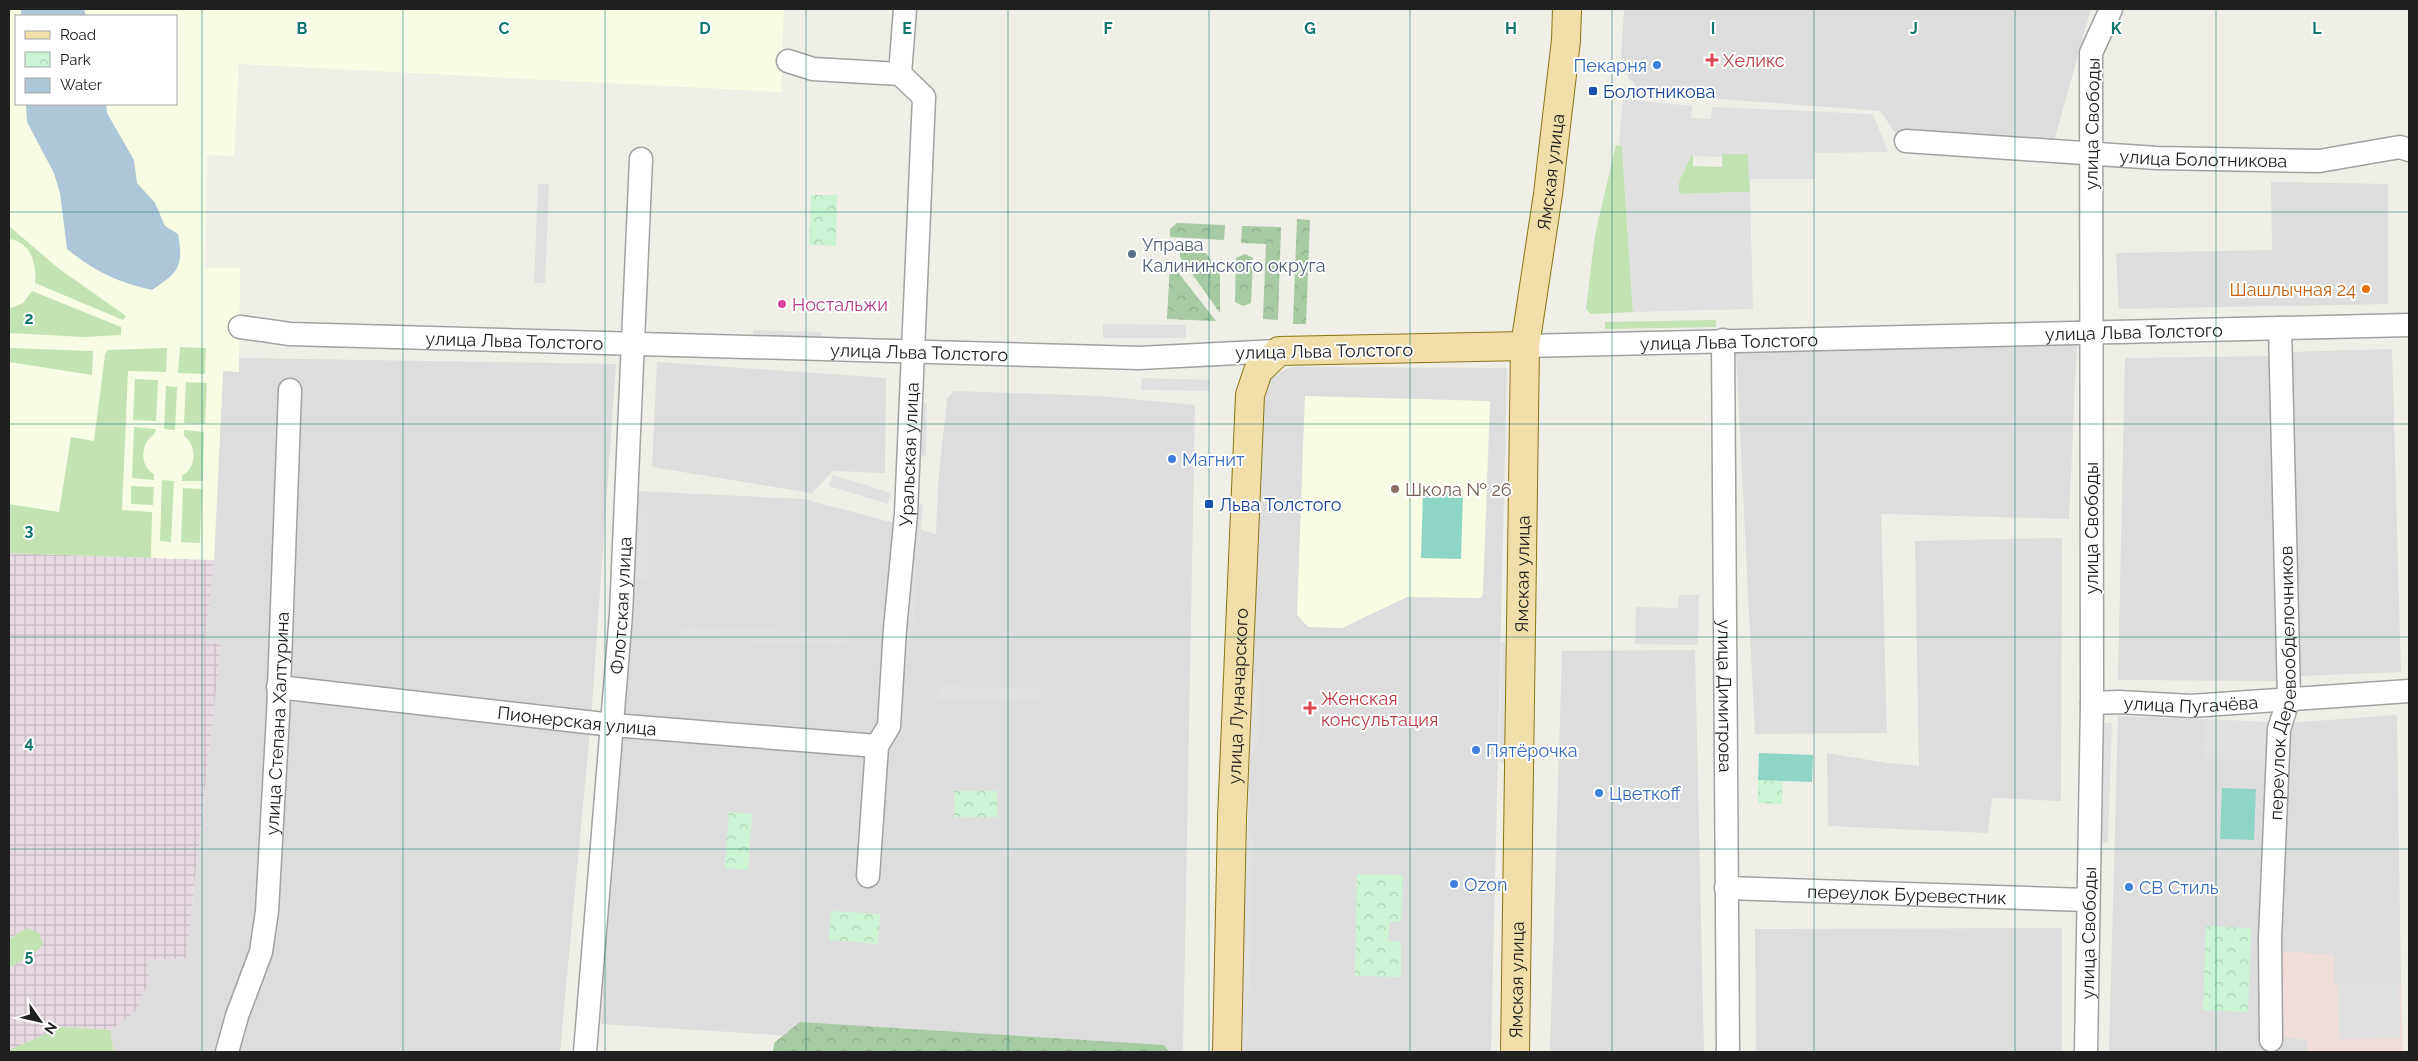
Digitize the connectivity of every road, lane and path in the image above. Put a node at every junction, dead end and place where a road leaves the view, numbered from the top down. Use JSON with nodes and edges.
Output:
{"nodes":[{"id":1,"x":905,"y":9,"type":"edge"},
{"id":2,"x":1567,"y":9,"type":"edge"},
{"id":3,"x":2111,"y":9,"type":"edge"},
{"id":4,"x":788,"y":61,"type":"dead end"},
{"id":5,"x":900,"y":74,"type":"junction"},
{"id":6,"x":1906,"y":141,"type":"dead end"},
{"id":7,"x":2409,"y":150,"type":"edge"},
{"id":8,"x":2092,"y":155,"type":"junction"},
{"id":9,"x":641,"y":160,"type":"dead end"},
{"id":10,"x":2409,"y":324,"type":"edge"},
{"id":11,"x":240,"y":327,"type":"dead end"},
{"id":12,"x":2280,"y":328,"type":"junction"},
{"id":13,"x":2090,"y":332,"type":"junction"},
{"id":14,"x":1723,"y":340,"type":"junction"},
{"id":15,"x":632,"y":344,"type":"junction"},
{"id":16,"x":1526,"y":346,"type":"junction"},
{"id":17,"x":1279,"y":351,"type":"junction"},
{"id":18,"x":912,"y":352,"type":"junction"},
{"id":19,"x":290,"y":390,"type":"dead end"},
{"id":20,"x":278,"y":687,"type":"junction"},
{"id":21,"x":2409,"y":691,"type":"edge"},
{"id":22,"x":2289,"y":698,"type":"junction"},
{"id":23,"x":2092,"y":704,"type":"junction"},
{"id":24,"x":613,"y":725,"type":"junction"},
{"id":25,"x":877,"y":746,"type":"junction"},
{"id":26,"x":868,"y":876,"type":"dead end"},
{"id":27,"x":1726,"y":888,"type":"junction"},
{"id":28,"x":2088,"y":900,"type":"junction"},
{"id":29,"x":2271,"y":1040,"type":"dead end"},
{"id":30,"x":227,"y":1052,"type":"edge"},
{"id":31,"x":585,"y":1052,"type":"edge"},
{"id":32,"x":1227,"y":1052,"type":"edge"},
{"id":33,"x":1515,"y":1052,"type":"edge"},
{"id":34,"x":1728,"y":1052,"type":"edge"},
{"id":35,"x":2086,"y":1052,"type":"edge"}],
"edges":[{"from":1,"to":5,"type":"street"},
{"from":2,"to":16,"type":"main road","name":"Ямская улица"},
{"from":3,"to":8,"type":"street","name":"улица Свободы"},
{"from":4,"to":5,"type":"street"},
{"from":5,"to":18,"type":"street","name":"Уральская улица"},
{"from":6,"to":8,"type":"street","name":"улица Болотникова"},
{"from":7,"to":8,"type":"street","name":"улица Болотникова"},
{"from":8,"to":13,"type":"street","name":"улица Свободы"},
{"from":9,"to":15,"type":"street","name":"Флотская улица"},
{"from":10,"to":12,"type":"street","name":"улица Льва Толстого"},
{"from":11,"to":15,"type":"street","name":"улица Льва Толстого"},
{"from":12,"to":13,"type":"street","name":"улица Льва Толстого"},
{"from":12,"to":22,"type":"street","name":"переулок Деревообделочников"},
{"from":13,"to":14,"type":"street","name":"улица Льва Толстого"},
{"from":13,"to":23,"type":"street","name":"улица Свободы"},
{"from":14,"to":16,"type":"street","name":"улица Льва Толстого"},
{"from":14,"to":27,"type":"street","name":"улица Димитрова"},
{"from":15,"to":18,"type":"street","name":"улица Льва Толстого"},
{"from":15,"to":24,"type":"street","name":"Флотская улица"},
{"from":16,"to":17,"type":"main road","name":"улица Льва Толстого"},
{"from":16,"to":33,"type":"main road","name":"Ямская улица"},
{"from":17,"to":18,"type":"street","name":"улица Льва Толстого"},
{"from":17,"to":32,"type":"main road","name":"улица Луначарского"},
{"from":18,"to":25,"type":"street","name":"Уральская улица"},
{"from":19,"to":20,"type":"street","name":"улица Степана Халтурина"},
{"from":20,"to":24,"type":"street","name":"Пионерская улица"},
{"from":20,"to":30,"type":"street","name":"улица Степана Халтурина"},
{"from":21,"to":22,"type":"street","name":"улица Пугачёва"},
{"from":22,"to":23,"type":"street","name":"улица Пугачёва"},
{"from":22,"to":29,"type":"street","name":"переулок Деревообделочников"},
{"from":23,"to":28,"type":"street","name":"улица Свободы"},
{"from":24,"to":25,"type":"street","name":"Пионерская улица"},
{"from":24,"to":31,"type":"street","name":"Флотская улица"},
{"from":25,"to":26,"type":"street","name":"Уральская улица"},
{"from":27,"to":28,"type":"street","name":"переулок Буревестник"},
{"from":27,"to":34,"type":"street","name":"улица Димитрова"},
{"from":28,"to":35,"type":"street","name":"улица Свободы"}]}
